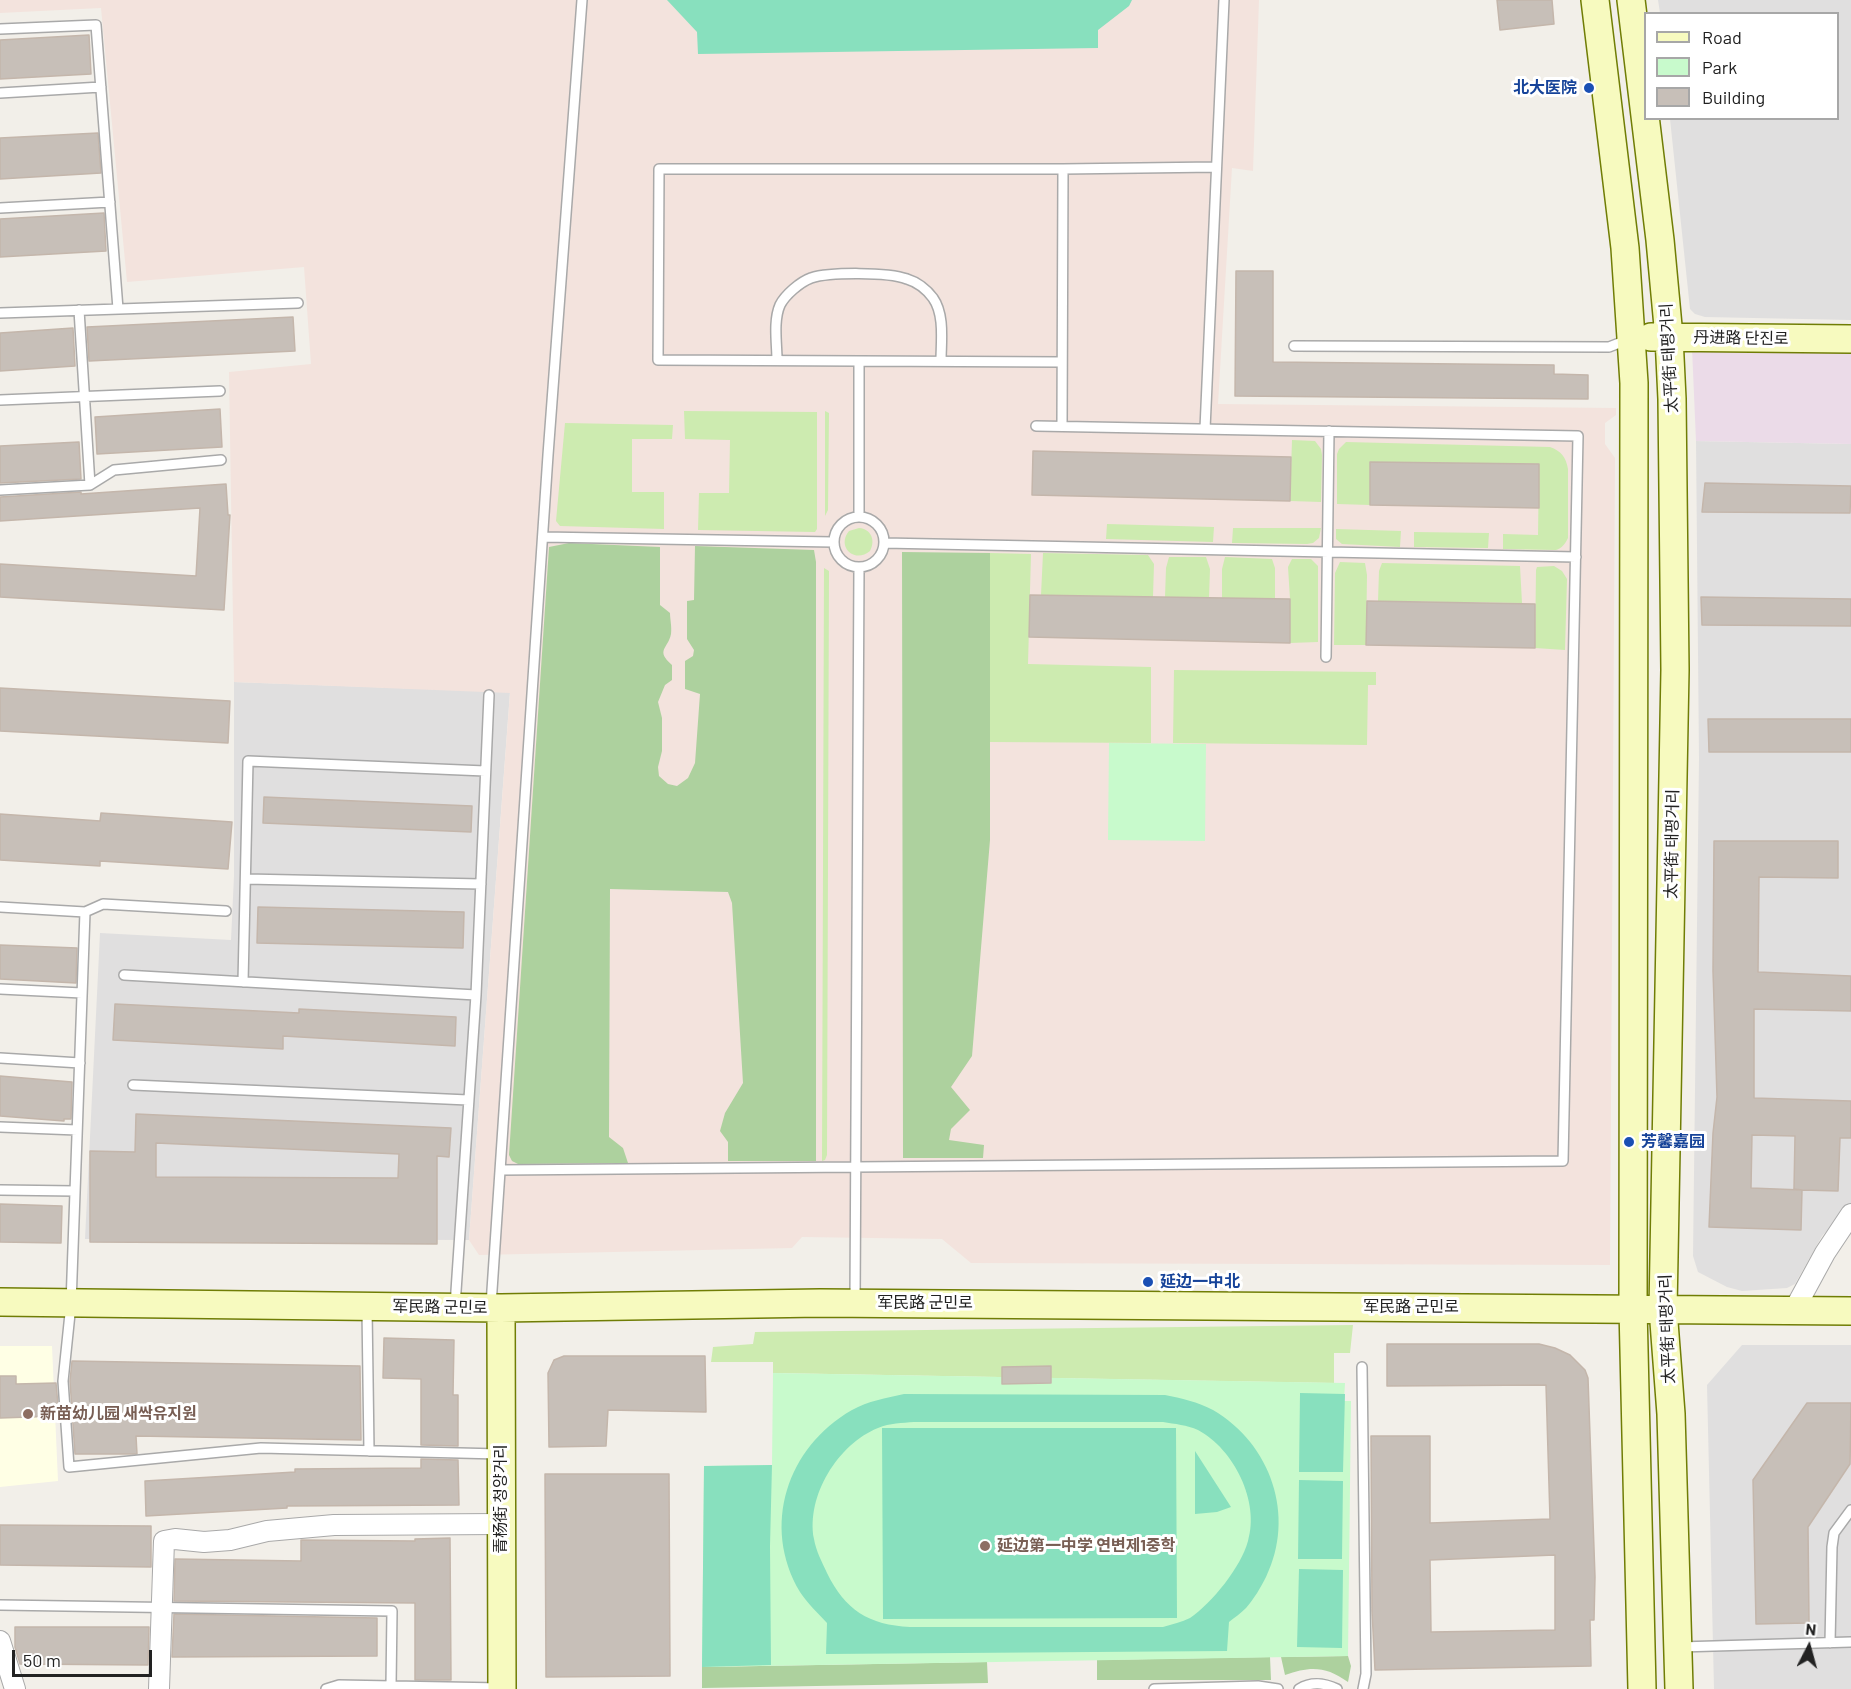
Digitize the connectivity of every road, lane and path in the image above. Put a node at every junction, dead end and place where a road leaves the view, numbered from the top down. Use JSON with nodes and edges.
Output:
{"nodes":[{"id":1,"x":582,"y":0,"type":"edge"},
{"id":2,"x":1224,"y":0,"type":"edge"},
{"id":3,"x":1594,"y":0,"type":"edge"},
{"id":4,"x":1631,"y":0,"type":"edge"},
{"id":5,"x":0,"y":29,"type":"edge"},
{"id":6,"x":101,"y":87,"type":"junction"},
{"id":7,"x":0,"y":93,"type":"edge"},
{"id":8,"x":1644,"y":108,"type":"edge"},
{"id":9,"x":1646,"y":120,"type":"edge"},
{"id":10,"x":1216,"y":167,"type":"junction"},
{"id":11,"x":1063,"y":169,"type":"junction"},
{"id":12,"x":110,"y":202,"type":"junction"},
{"id":13,"x":0,"y":208,"type":"edge"},
{"id":14,"x":298,"y":303,"type":"dead end"},
{"id":15,"x":118,"y":309,"type":"junction"},
{"id":16,"x":79,"y":310,"type":"junction"},
{"id":17,"x":0,"y":313,"type":"edge"},
{"id":18,"x":1669,"y":337,"type":"junction"},
{"id":19,"x":1632,"y":338,"type":"junction"},
{"id":20,"x":1851,"y":339,"type":"edge"},
{"id":21,"x":1294,"y":346,"type":"dead end"},
{"id":22,"x":777,"y":360,"type":"junction"},
{"id":23,"x":859,"y":361,"type":"junction"},
{"id":24,"x":941,"y":361,"type":"junction"},
{"id":25,"x":1062,"y":362,"type":"junction"},
{"id":26,"x":220,"y":392,"type":"dead end"},
{"id":27,"x":84,"y":397,"type":"junction"},
{"id":28,"x":0,"y":400,"type":"edge"},
{"id":29,"x":1036,"y":426,"type":"dead end"},
{"id":30,"x":1062,"y":426,"type":"junction"},
{"id":31,"x":1204,"y":429,"type":"junction"},
{"id":32,"x":1329,"y":431,"type":"junction"},
{"id":33,"x":221,"y":460,"type":"dead end"},
{"id":34,"x":90,"y":486,"type":"junction"},
{"id":35,"x":0,"y":490,"type":"edge"},
{"id":36,"x":859,"y":516,"type":"junction"},
{"id":37,"x":543,"y":537,"type":"junction"},
{"id":38,"x":833,"y":542,"type":"junction"},
{"id":39,"x":884,"y":543,"type":"junction"},
{"id":40,"x":1328,"y":552,"type":"junction"},
{"id":41,"x":1576,"y":557,"type":"junction"},
{"id":42,"x":859,"y":567,"type":"junction"},
{"id":43,"x":1326,"y":657,"type":"dead end"},
{"id":44,"x":489,"y":695,"type":"dead end"},
{"id":45,"x":485,"y":771,"type":"junction"},
{"id":46,"x":246,"y":879,"type":"junction"},
{"id":47,"x":481,"y":884,"type":"junction"},
{"id":48,"x":0,"y":907,"type":"edge"},
{"id":49,"x":226,"y":911,"type":"dead end"},
{"id":50,"x":85,"y":912,"type":"junction"},
{"id":51,"x":124,"y":975,"type":"dead end"},
{"id":52,"x":243,"y":982,"type":"junction"},
{"id":53,"x":0,"y":989,"type":"edge"},
{"id":54,"x":82,"y":993,"type":"junction"},
{"id":55,"x":476,"y":996,"type":"junction"},
{"id":56,"x":0,"y":1058,"type":"edge"},
{"id":57,"x":80,"y":1062,"type":"junction"},
{"id":58,"x":133,"y":1085,"type":"dead end"},
{"id":59,"x":468,"y":1100,"type":"junction"},
{"id":60,"x":0,"y":1126,"type":"edge"},
{"id":61,"x":77,"y":1130,"type":"junction"},
{"id":62,"x":856,"y":1167,"type":"junction"},
{"id":63,"x":501,"y":1170,"type":"junction"},
{"id":64,"x":0,"y":1190,"type":"edge"},
{"id":65,"x":75,"y":1191,"type":"junction"},
{"id":66,"x":1851,"y":1214,"type":"edge"},
{"id":67,"x":0,"y":1302,"type":"edge"},
{"id":68,"x":855,"y":1303,"type":"junction"},
{"id":69,"x":71,"y":1304,"type":"junction"},
{"id":70,"x":367,"y":1306,"type":"junction"},
{"id":71,"x":455,"y":1308,"type":"junction"},
{"id":72,"x":496,"y":1308,"type":"junction"},
{"id":73,"x":1632,"y":1308,"type":"junction"},
{"id":74,"x":1663,"y":1309,"type":"junction"},
{"id":75,"x":1794,"y":1310,"type":"junction"},
{"id":76,"x":1851,"y":1311,"type":"edge"},
{"id":77,"x":1362,"y":1367,"type":"dead end"},
{"id":78,"x":369,"y":1451,"type":"junction"},
{"id":79,"x":501,"y":1454,"type":"junction"},
{"id":80,"x":1851,"y":1510,"type":"edge"},
{"id":81,"x":501,"y":1524,"type":"junction"},
{"id":82,"x":0,"y":1605,"type":"edge"},
{"id":83,"x":162,"y":1608,"type":"junction"},
{"id":84,"x":0,"y":1641,"type":"edge"},
{"id":85,"x":1851,"y":1642,"type":"edge"},
{"id":86,"x":1830,"y":1643,"type":"junction"},
{"id":87,"x":1677,"y":1647,"type":"junction"},
{"id":88,"x":391,"y":1686,"type":"junction"},
{"id":89,"x":15,"y":1689,"type":"edge"},
{"id":90,"x":159,"y":1689,"type":"edge"},
{"id":91,"x":326,"y":1689,"type":"edge"},
{"id":92,"x":502,"y":1689,"type":"edge"},
{"id":93,"x":1154,"y":1689,"type":"edge"},
{"id":94,"x":1278,"y":1689,"type":"edge"},
{"id":95,"x":1299,"y":1689,"type":"edge"},
{"id":96,"x":1337,"y":1689,"type":"edge"},
{"id":97,"x":1364,"y":1689,"type":"edge"},
{"id":98,"x":1642,"y":1689,"type":"edge"},
{"id":99,"x":1679,"y":1689,"type":"edge"}],
"edges":[{"from":1,"to":37,"type":"lane"},
{"from":2,"to":10,"type":"lane"},
{"from":3,"to":19,"type":"main road","name":"太平街 태평거리"},
{"from":4,"to":8,"type":"main road","name":"太平街 태평거리"},
{"from":5,"to":6,"type":"lane"},
{"from":6,"to":7,"type":"lane"},
{"from":6,"to":12,"type":"lane"},
{"from":9,"to":18,"type":"main road","name":"太平街 태평거리"},
{"from":10,"to":11,"type":"lane"},
{"from":10,"to":31,"type":"lane"},
{"from":11,"to":22,"type":"lane"},
{"from":11,"to":25,"type":"lane"},
{"from":12,"to":13,"type":"lane"},
{"from":12,"to":15,"type":"lane"},
{"from":14,"to":15,"type":"lane"},
{"from":15,"to":16,"type":"lane"},
{"from":16,"to":17,"type":"lane"},
{"from":16,"to":27,"type":"lane"},
{"from":18,"to":19,"type":"main road","name":"丹进路 단진로"},
{"from":18,"to":20,"type":"main road","name":"丹进路 단진로"},
{"from":18,"to":74,"type":"main road","name":"太平街 태평거리"},
{"from":19,"to":21,"type":"lane"},
{"from":19,"to":73,"type":"main road","name":"太平街 태평거리"},
{"from":22,"to":23,"type":"lane"},
{"from":22,"to":24,"type":"lane"},
{"from":23,"to":24,"type":"lane"},
{"from":23,"to":36,"type":"lane"},
{"from":24,"to":25,"type":"lane"},
{"from":25,"to":30,"type":"lane"},
{"from":26,"to":27,"type":"lane"},
{"from":27,"to":28,"type":"lane"},
{"from":27,"to":34,"type":"lane"},
{"from":29,"to":30,"type":"lane"},
{"from":30,"to":31,"type":"lane"},
{"from":31,"to":32,"type":"lane"},
{"from":32,"to":40,"type":"lane"},
{"from":32,"to":41,"type":"lane"},
{"from":33,"to":34,"type":"lane"},
{"from":34,"to":35,"type":"lane"},
{"from":36,"to":38,"type":"lane"},
{"from":36,"to":39,"type":"lane"},
{"from":37,"to":38,"type":"lane"},
{"from":37,"to":63,"type":"lane"},
{"from":38,"to":42,"type":"lane"},
{"from":39,"to":40,"type":"lane"},
{"from":39,"to":42,"type":"lane"},
{"from":40,"to":41,"type":"lane"},
{"from":40,"to":43,"type":"lane"},
{"from":41,"to":62,"type":"lane"},
{"from":42,"to":62,"type":"lane"},
{"from":44,"to":45,"type":"lane"},
{"from":45,"to":46,"type":"lane"},
{"from":45,"to":47,"type":"lane"},
{"from":46,"to":47,"type":"lane"},
{"from":46,"to":52,"type":"lane"},
{"from":47,"to":55,"type":"lane"},
{"from":48,"to":50,"type":"lane"},
{"from":49,"to":50,"type":"lane"},
{"from":50,"to":54,"type":"lane"},
{"from":51,"to":52,"type":"lane"},
{"from":52,"to":55,"type":"lane"},
{"from":53,"to":54,"type":"lane"},
{"from":54,"to":57,"type":"lane"},
{"from":55,"to":59,"type":"lane"},
{"from":56,"to":57,"type":"lane"},
{"from":57,"to":61,"type":"lane"},
{"from":58,"to":59,"type":"lane"},
{"from":59,"to":71,"type":"lane"},
{"from":60,"to":61,"type":"lane"},
{"from":61,"to":65,"type":"lane"},
{"from":62,"to":63,"type":"lane"},
{"from":62,"to":68,"type":"lane"},
{"from":63,"to":72,"type":"lane"},
{"from":64,"to":65,"type":"lane"},
{"from":65,"to":69,"type":"lane"},
{"from":66,"to":75,"type":"street"},
{"from":67,"to":69,"type":"main road","name":"军民路 군민로"},
{"from":68,"to":72,"type":"main road","name":"军民路 군민로"},
{"from":68,"to":73,"type":"main road","name":"军民路 군민로"},
{"from":69,"to":70,"type":"main road","name":"军民路 군민로"},
{"from":69,"to":78,"type":"lane"},
{"from":70,"to":71,"type":"main road","name":"军民路 군민로"},
{"from":70,"to":78,"type":"lane"},
{"from":71,"to":72,"type":"main road","name":"军民路 군민로"},
{"from":72,"to":79,"type":"main road","name":"青杨街 청양거리"},
{"from":73,"to":74,"type":"main road","name":"军民路 군민로"},
{"from":73,"to":98,"type":"main road","name":"太平街 태평거리"},
{"from":74,"to":75,"type":"main road","name":"军民路 군민로"},
{"from":74,"to":87,"type":"main road","name":"太平街 태평거리"},
{"from":75,"to":76,"type":"main road","name":"军民路 군민로"},
{"from":77,"to":97,"type":"lane"},
{"from":78,"to":79,"type":"lane"},
{"from":79,"to":81,"type":"main road","name":"青杨街 청양거리"},
{"from":80,"to":86,"type":"lane"},
{"from":81,"to":83,"type":"street"},
{"from":81,"to":92,"type":"main road","name":"青杨街 청양거리"},
{"from":82,"to":83,"type":"lane"},
{"from":83,"to":88,"type":"lane"},
{"from":83,"to":90,"type":"street"},
{"from":84,"to":89,"type":"street"},
{"from":85,"to":86,"type":"lane"},
{"from":86,"to":87,"type":"lane"},
{"from":87,"to":99,"type":"main road","name":"太平街 태평거리"},
{"from":88,"to":91,"type":"lane"},
{"from":88,"to":92,"type":"lane"},
{"from":93,"to":94,"type":"lane"},
{"from":95,"to":96,"type":"lane"}]}
